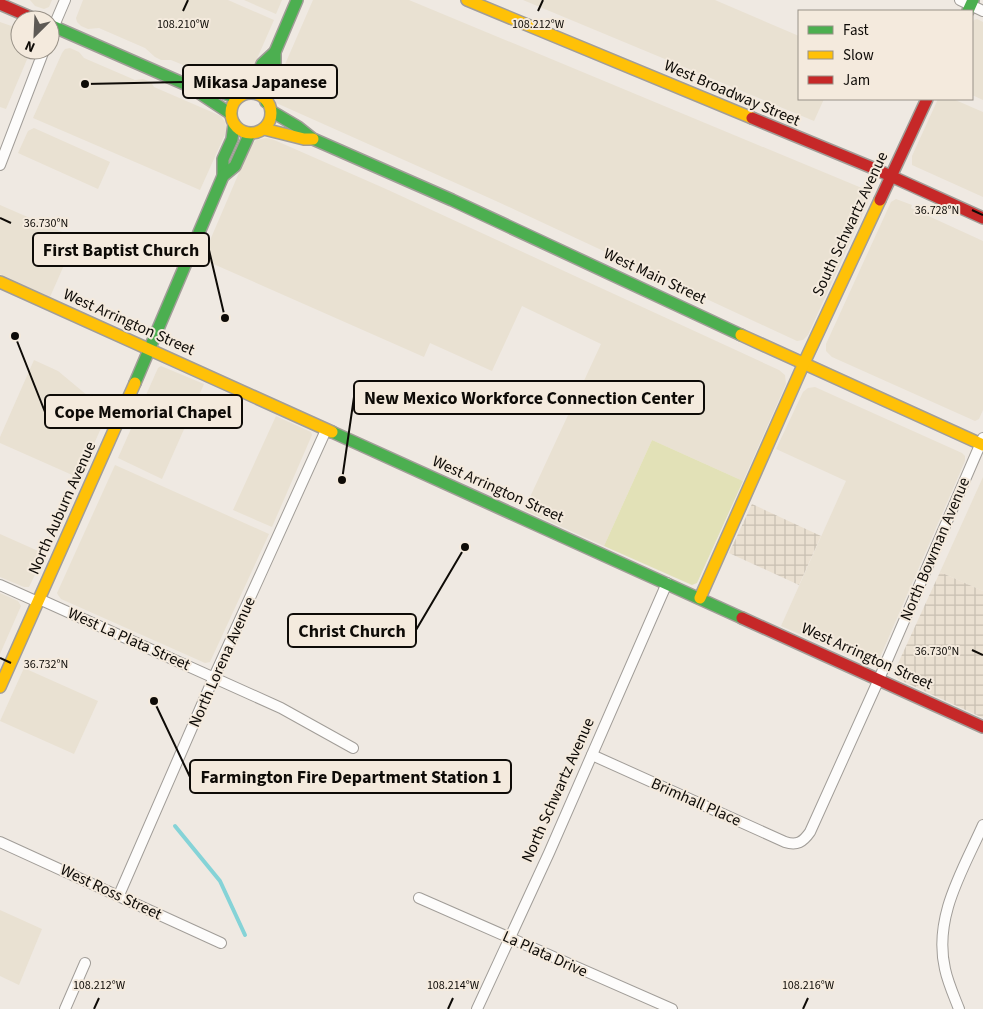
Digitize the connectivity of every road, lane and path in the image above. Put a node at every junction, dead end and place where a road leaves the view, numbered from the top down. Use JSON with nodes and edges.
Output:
{"nodes":[{"id":1,"x":297,"y":0,"type":"edge"},
{"id":2,"x":467,"y":0,"type":"edge"},
{"id":3,"x":0,"y":4,"type":"edge"},
{"id":4,"x":968,"y":4,"type":"edge"},
{"id":5,"x":14,"y":10,"type":"edge"},
{"id":6,"x":983,"y":11,"type":"edge"},
{"id":7,"x":60,"y":33,"type":"edge"},
{"id":8,"x":275,"y":52,"type":"junction"},
{"id":9,"x":40,"y":60,"type":"edge"},
{"id":10,"x":187,"y":85,"type":"junction"},
{"id":11,"x":248,"y":94,"type":"junction"},
{"id":12,"x":237,"y":98,"type":"junction"},
{"id":13,"x":927,"y":100,"type":"edge"},
{"id":14,"x":268,"y":107,"type":"junction"},
{"id":15,"x":232,"y":119,"type":"junction"},
{"id":16,"x":264,"y":129,"type":"junction"},
{"id":17,"x":250,"y":133,"type":"junction"},
{"id":18,"x":313,"y":139,"type":"junction"},
{"id":19,"x":0,"y":165,"type":"edge"},
{"id":20,"x":223,"y":176,"type":"junction"},
{"id":21,"x":890,"y":176,"type":"junction"},
{"id":22,"x":983,"y":218,"type":"edge"},
{"id":23,"x":0,"y":282,"type":"edge"},
{"id":24,"x":149,"y":349,"type":"junction"},
{"id":25,"x":804,"y":363,"type":"junction"},
{"id":26,"x":326,"y":430,"type":"junction"},
{"id":27,"x":982,"y":442,"type":"edge"},
{"id":28,"x":667,"y":583,"type":"junction"},
{"id":29,"x":0,"y":585,"type":"edge"},
{"id":30,"x":700,"y":598,"type":"junction"},
{"id":31,"x":39,"y":600,"type":"junction"},
{"id":32,"x":214,"y":678,"type":"junction"},
{"id":33,"x":879,"y":680,"type":"junction"},
{"id":34,"x":0,"y":687,"type":"edge"},
{"id":35,"x":983,"y":727,"type":"edge"},
{"id":36,"x":353,"y":748,"type":"dead end"},
{"id":37,"x":592,"y":755,"type":"junction"},
{"id":38,"x":983,"y":825,"type":"edge"},
{"id":39,"x":0,"y":842,"type":"edge"},
{"id":40,"x":800,"y":843,"type":"joint"},
{"id":41,"x":119,"y":895,"type":"junction"},
{"id":42,"x":419,"y":898,"type":"dead end"},
{"id":43,"x":509,"y":938,"type":"junction"},
{"id":44,"x":221,"y":943,"type":"dead end"},
{"id":45,"x":85,"y":963,"type":"dead end"},
{"id":46,"x":65,"y":1009,"type":"edge"},
{"id":47,"x":477,"y":1009,"type":"edge"},
{"id":48,"x":672,"y":1009,"type":"edge"},
{"id":49,"x":959,"y":1009,"type":"edge"}],
"edges":[{"from":1,"to":8,"type":"main road"},
{"from":2,"to":21,"type":"main road","name":"West Broadway Street"},
{"from":3,"to":5,"type":"main road"},
{"from":4,"to":6,"type":"street"},
{"from":7,"to":10,"type":"main road"},
{"from":8,"to":11,"type":"main road"},
{"from":8,"to":14,"type":"main road"},
{"from":9,"to":19,"type":"street"},
{"from":10,"to":12,"type":"main road"},
{"from":10,"to":15,"type":"main road"},
{"from":11,"to":12,"type":"main road"},
{"from":11,"to":14,"type":"main road"},
{"from":12,"to":15,"type":"main road"},
{"from":13,"to":21,"type":"main road","name":"South Schwartz Avenue"},
{"from":14,"to":16,"type":"main road"},
{"from":14,"to":18,"type":"main road","name":"West Main Street"},
{"from":15,"to":17,"type":"main road"},
{"from":15,"to":20,"type":"main road","name":"North Auburn Avenue"},
{"from":16,"to":17,"type":"main road"},
{"from":16,"to":18,"type":"main road","name":"West Main Street"},
{"from":17,"to":20,"type":"main road","name":"North Auburn Avenue"},
{"from":18,"to":25,"type":"main road","name":"West Main Street"},
{"from":20,"to":24,"type":"main road","name":"North Auburn Avenue"},
{"from":21,"to":22,"type":"main road","name":"West Broadway Street"},
{"from":21,"to":25,"type":"main road","name":"South Schwartz Avenue"},
{"from":23,"to":24,"type":"main road","name":"West Arrington Street"},
{"from":24,"to":26,"type":"main road","name":"West Arrington Street"},
{"from":24,"to":31,"type":"main road","name":"North Auburn Avenue"},
{"from":25,"to":27,"type":"main road","name":"West Main Street"},
{"from":25,"to":30,"type":"main road"},
{"from":26,"to":28,"type":"main road","name":"West Arrington Street"},
{"from":26,"to":32,"type":"street","name":"North Lorena Avenue"},
{"from":27,"to":33,"type":"street","name":"North Bowman Avenue"},
{"from":28,"to":30,"type":"main road","name":"West Arrington Street"},
{"from":28,"to":37,"type":"street","name":"North Schwartz Avenue"},
{"from":29,"to":31,"type":"street","name":"West La Plata Street"},
{"from":30,"to":33,"type":"main road","name":"West Arrington Street"},
{"from":31,"to":32,"type":"street","name":"West La Plata Street"},
{"from":31,"to":34,"type":"main road","name":"North Auburn Avenue"},
{"from":32,"to":36,"type":"street","name":"West La Plata Street"},
{"from":32,"to":41,"type":"street","name":"North Lorena Avenue"},
{"from":33,"to":35,"type":"main road","name":"West Arrington Street"},
{"from":33,"to":40,"type":"street","name":"North Bowman Avenue"},
{"from":37,"to":40,"type":"street","name":"Brimhall Place"},
{"from":37,"to":43,"type":"street","name":"North Schwartz Avenue"},
{"from":38,"to":49,"type":"street"},
{"from":39,"to":41,"type":"street","name":"West Ross Street"},
{"from":41,"to":44,"type":"street","name":"West Ross Street"},
{"from":42,"to":43,"type":"street","name":"La Plata Drive"},
{"from":43,"to":47,"type":"street","name":"North Schwartz Avenue"},
{"from":43,"to":48,"type":"street","name":"La Plata Drive"},
{"from":45,"to":46,"type":"street"}]}
